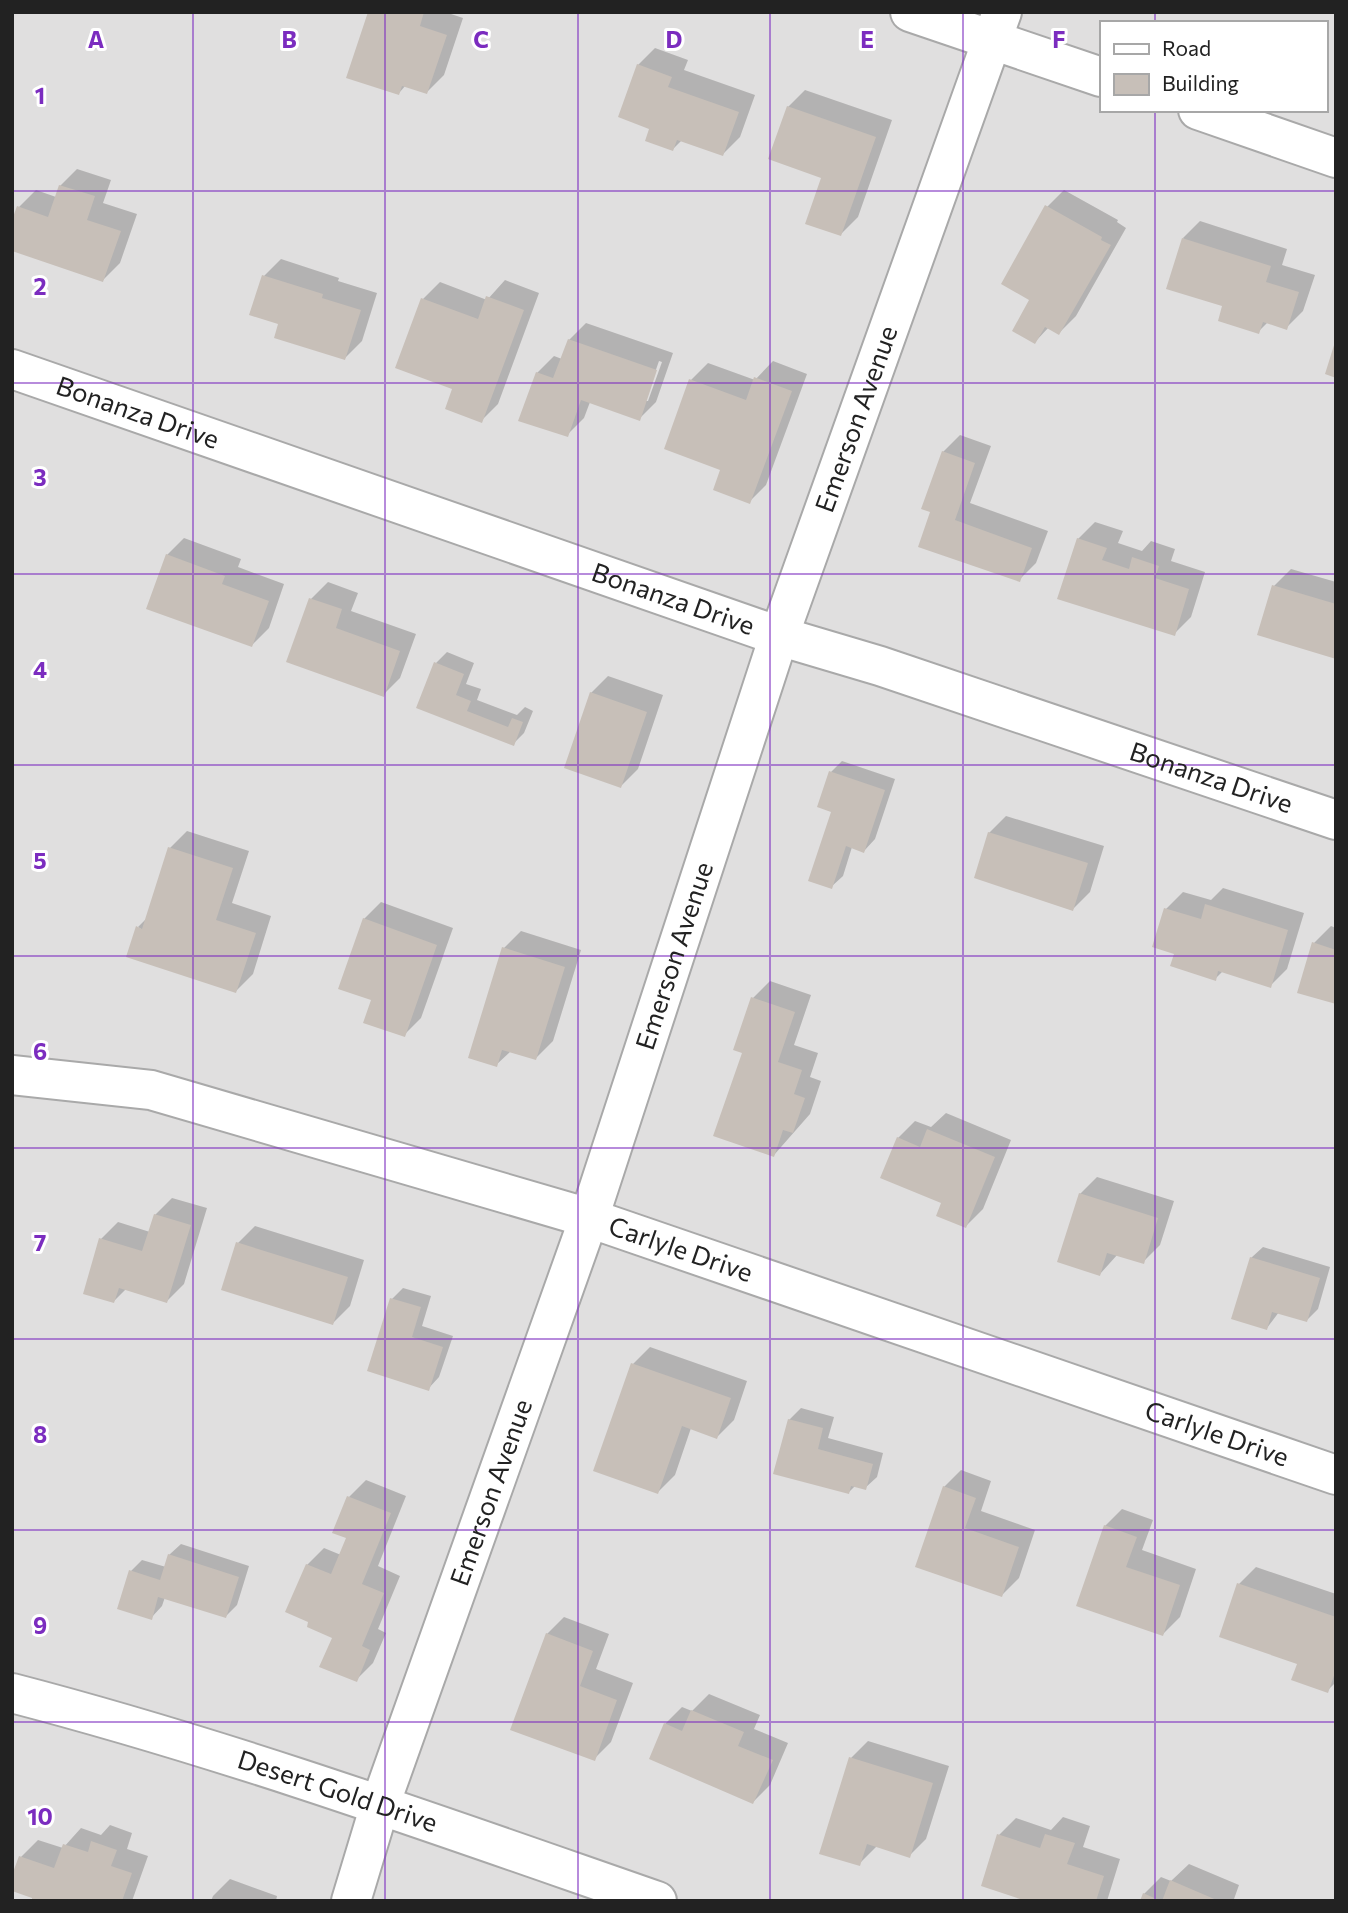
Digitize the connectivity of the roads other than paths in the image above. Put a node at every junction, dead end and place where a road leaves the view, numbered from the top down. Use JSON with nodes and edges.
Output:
{"nodes":[{"id":1,"x":910,"y":12,"type":"edge"},
{"id":2,"x":997,"y":26,"type":"edge"},
{"id":3,"x":1100,"y":77,"type":"edge"},
{"id":4,"x":1204,"y":112,"type":"edge"},
{"id":5,"x":1336,"y":158,"type":"edge"},
{"id":6,"x":12,"y":369,"type":"edge"},
{"id":7,"x":779,"y":636,"type":"junction"},
{"id":8,"x":1336,"y":820,"type":"edge"},
{"id":9,"x":12,"y":1075,"type":"edge"},
{"id":10,"x":589,"y":1218,"type":"junction"},
{"id":11,"x":1336,"y":1475,"type":"edge"},
{"id":12,"x":12,"y":1693,"type":"edge"},
{"id":13,"x":380,"y":1805,"type":"junction"},
{"id":14,"x":351,"y":1901,"type":"edge"},
{"id":15,"x":657,"y":1901,"type":"edge"}],
"edges":[{"from":1,"to":2,"type":"street"},
{"from":2,"to":3,"type":"street"},
{"from":2,"to":7,"type":"street","name":"Emerson Avenue"},
{"from":4,"to":5,"type":"street"},
{"from":6,"to":7,"type":"street","name":"Bonanza Drive"},
{"from":7,"to":8,"type":"street","name":"Bonanza Drive"},
{"from":7,"to":10,"type":"street","name":"Emerson Avenue"},
{"from":9,"to":10,"type":"street","name":"Carlyle Drive"},
{"from":10,"to":11,"type":"street","name":"Carlyle Drive"},
{"from":10,"to":13,"type":"street","name":"Emerson Avenue"},
{"from":12,"to":13,"type":"street","name":"Desert Gold Drive"},
{"from":13,"to":14,"type":"street","name":"Emerson Avenue"},
{"from":13,"to":15,"type":"street","name":"Desert Gold Drive"}]}
